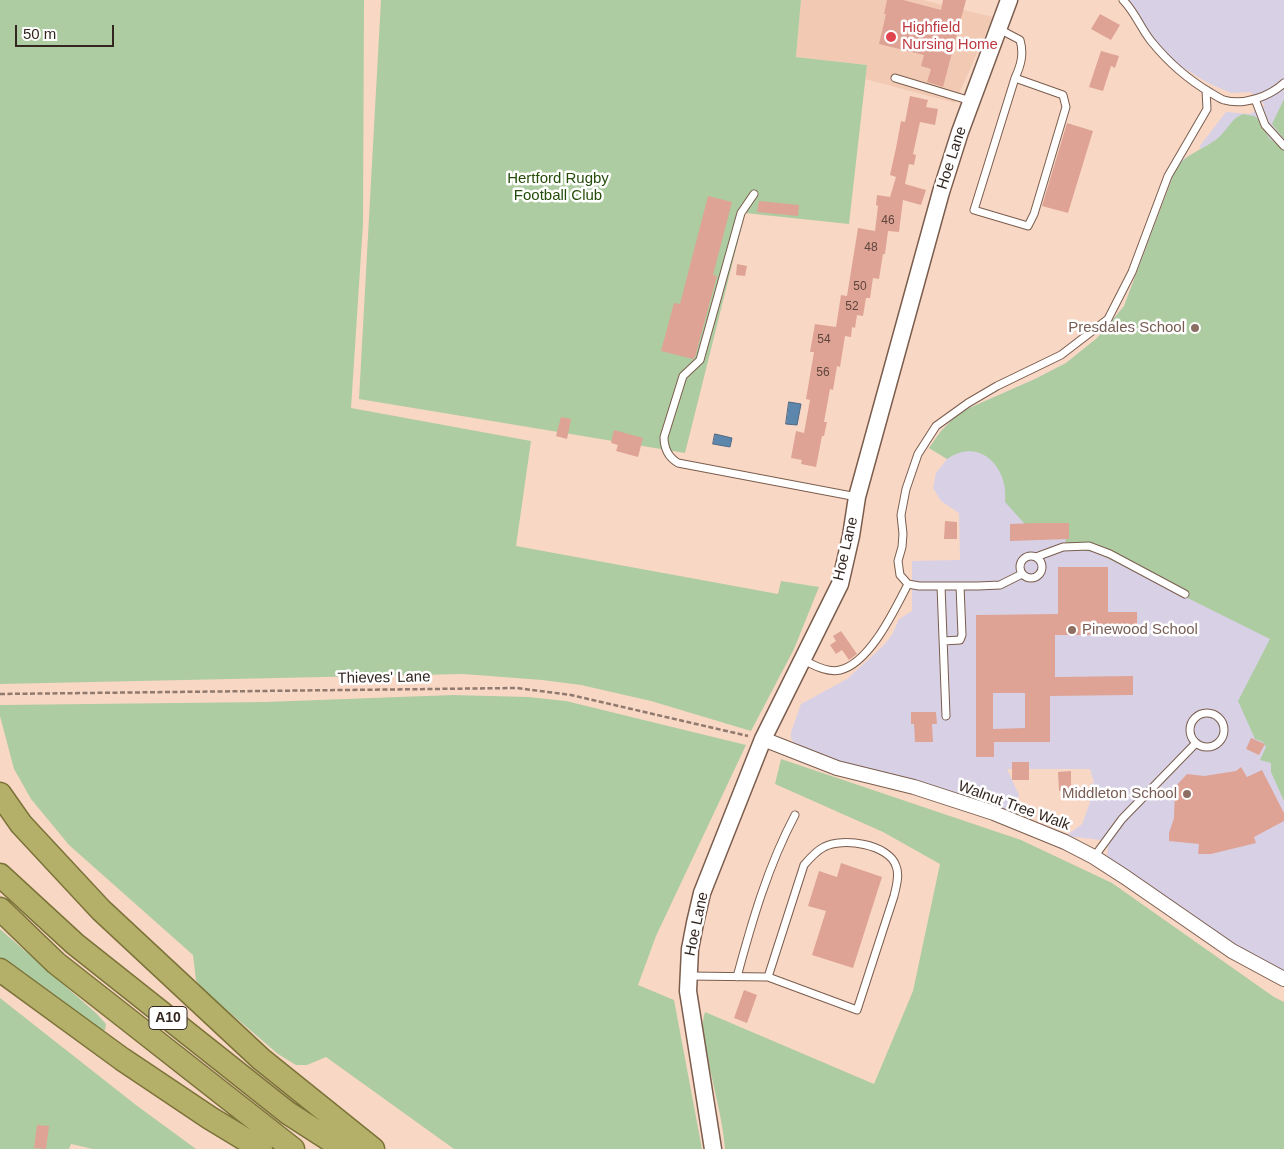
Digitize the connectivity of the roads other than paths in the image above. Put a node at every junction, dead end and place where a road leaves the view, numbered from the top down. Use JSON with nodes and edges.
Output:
{"nodes":[{"id":1,"x":1009,"y":0,"type":"edge"},
{"id":2,"x":1122,"y":0,"type":"edge"},
{"id":3,"x":998,"y":28,"type":"junction"},
{"id":4,"x":895,"y":78,"type":"dead end"},
{"id":5,"x":1015,"y":78,"type":"junction"},
{"id":6,"x":1284,"y":83,"type":"edge"},
{"id":7,"x":1206,"y":90,"type":"junction"},
{"id":8,"x":1255,"y":99,"type":"junction"},
{"id":9,"x":972,"y":101,"type":"junction"},
{"id":10,"x":1284,"y":146,"type":"edge"},
{"id":11,"x":754,"y":194,"type":"dead end"},
{"id":12,"x":857,"y":497,"type":"junction"},
{"id":13,"x":1036,"y":557,"type":"junction"},
{"id":14,"x":1022,"y":574,"type":"junction"},
{"id":15,"x":908,"y":584,"type":"junction"},
{"id":16,"x":941,"y":586,"type":"junction"},
{"id":17,"x":960,"y":586,"type":"junction"},
{"id":18,"x":1186,"y":594,"type":"dead end"},
{"id":19,"x":944,"y":641,"type":"junction"},
{"id":20,"x":802,"y":660,"type":"junction"},
{"id":21,"x":946,"y":716,"type":"dead end"},
{"id":22,"x":763,"y":739,"type":"junction"},
{"id":23,"x":1196,"y":743,"type":"junction"},
{"id":24,"x":0,"y":794,"type":"edge"},
{"id":25,"x":795,"y":815,"type":"dead end"},
{"id":26,"x":1094,"y":857,"type":"junction"},
{"id":27,"x":0,"y":875,"type":"edge"},
{"id":28,"x":0,"y":909,"type":"edge"},
{"id":29,"x":0,"y":970,"type":"edge"},
{"id":30,"x":688,"y":976,"type":"junction"},
{"id":31,"x":737,"y":977,"type":"junction"},
{"id":32,"x":768,"y":977,"type":"junction"},
{"id":33,"x":1284,"y":979,"type":"edge"},
{"id":34,"x":261,"y":1149,"type":"edge"},
{"id":35,"x":292,"y":1149,"type":"edge"},
{"id":36,"x":344,"y":1149,"type":"edge"},
{"id":37,"x":373,"y":1149,"type":"edge"},
{"id":38,"x":713,"y":1149,"type":"edge"}],
"edges":[{"from":1,"to":3,"type":"street","name":"Hoe Lane"},
{"from":2,"to":7,"type":"lane"},
{"from":3,"to":5,"type":"lane"},
{"from":3,"to":9,"type":"street","name":"Hoe Lane"},
{"from":4,"to":9,"type":"lane"},
{"from":5,"to":5,"type":"lane"},
{"from":6,"to":8,"type":"lane"},
{"from":7,"to":8,"type":"lane"},
{"from":7,"to":15,"type":"lane"},
{"from":8,"to":10,"type":"lane"},
{"from":9,"to":12,"type":"street","name":"Hoe Lane"},
{"from":11,"to":12,"type":"lane"},
{"from":12,"to":20,"type":"street","name":"Hoe Lane"},
{"from":13,"to":14,"type":"lane"},
{"from":13,"to":14,"type":"lane"},
{"from":13,"to":18,"type":"lane"},
{"from":14,"to":17,"type":"lane"},
{"from":15,"to":16,"type":"lane"},
{"from":15,"to":20,"type":"lane"},
{"from":16,"to":17,"type":"lane"},
{"from":16,"to":19,"type":"lane"},
{"from":17,"to":19,"type":"lane"},
{"from":19,"to":21,"type":"lane"},
{"from":20,"to":22,"type":"street","name":"Hoe Lane"},
{"from":22,"to":26,"type":"street","name":"Walnut Tree Walk"},
{"from":22,"to":30,"type":"street","name":"Hoe Lane"},
{"from":23,"to":23,"type":"lane"},
{"from":23,"to":26,"type":"lane"},
{"from":24,"to":37,"type":"highway"},
{"from":25,"to":31,"type":"lane"},
{"from":26,"to":33,"type":"street","name":"Walnut Tree Walk"},
{"from":27,"to":36,"type":"highway","number":"A10"},
{"from":28,"to":35,"type":"highway","number":"A10"},
{"from":29,"to":34,"type":"highway"},
{"from":30,"to":31,"type":"lane"},
{"from":30,"to":38,"type":"street","name":"Hoe Lane"},
{"from":31,"to":32,"type":"lane"},
{"from":32,"to":32,"type":"lane"}]}
